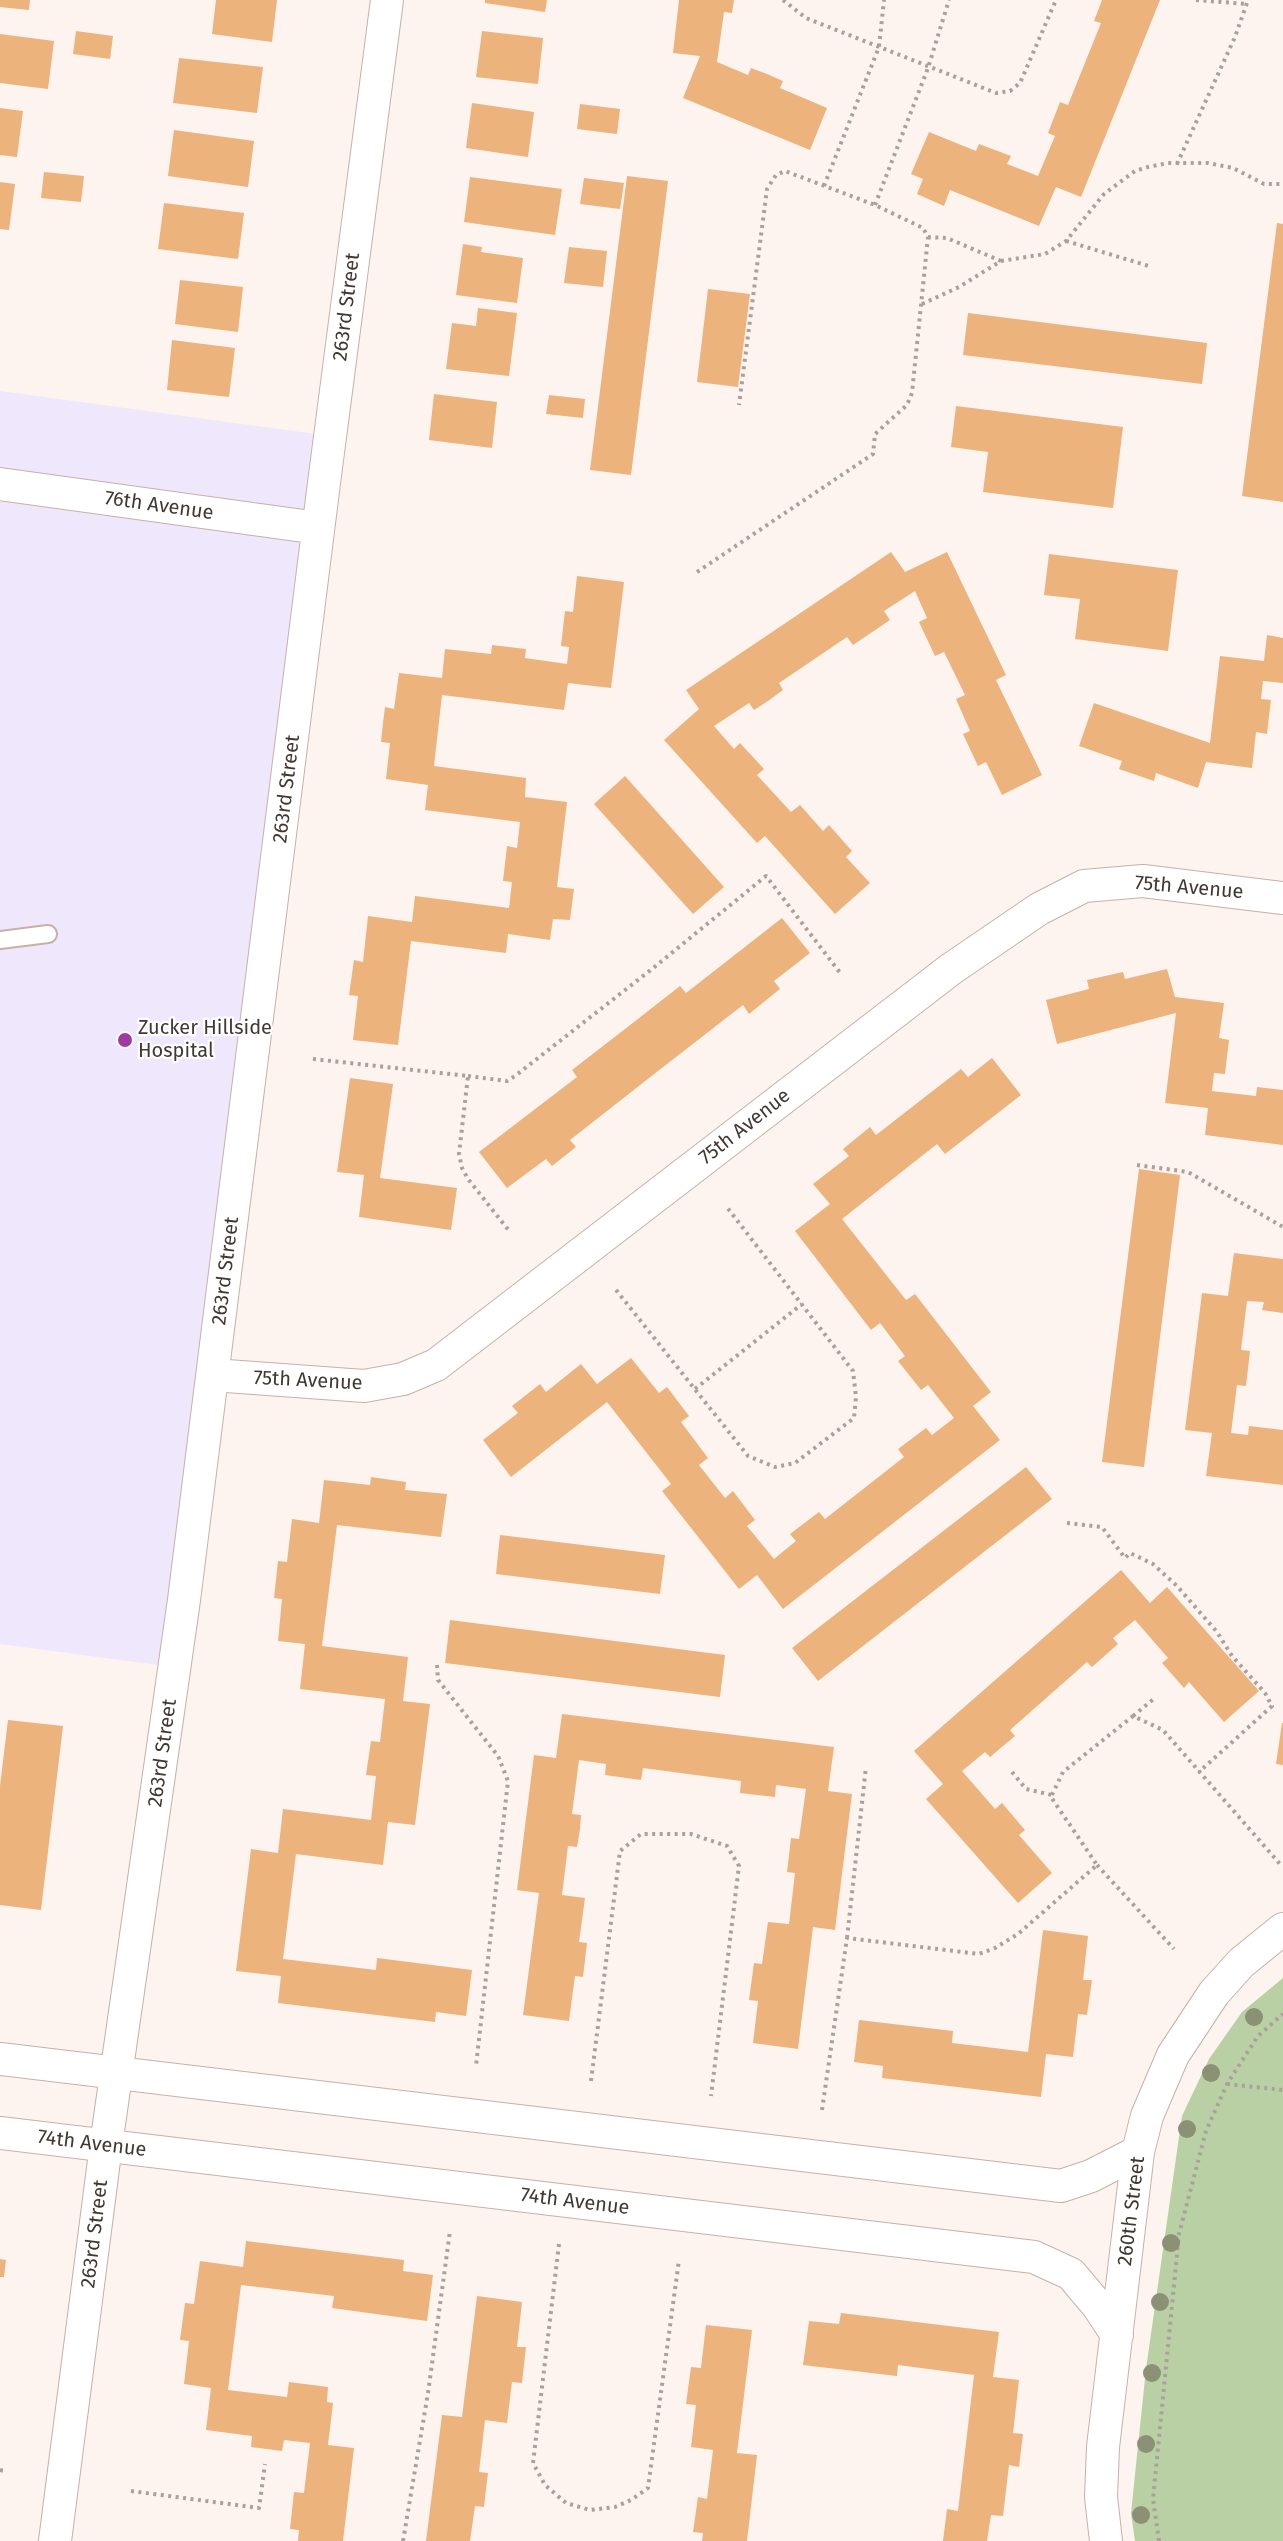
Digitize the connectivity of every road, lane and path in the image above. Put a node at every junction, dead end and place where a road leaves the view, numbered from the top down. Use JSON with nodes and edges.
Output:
{"nodes":[{"id":1,"x":387,"y":0,"type":"edge"},
{"id":2,"x":783,"y":0,"type":"edge"},
{"id":3,"x":884,"y":0,"type":"edge"},
{"id":4,"x":949,"y":0,"type":"edge"},
{"id":5,"x":1056,"y":0,"type":"edge"},
{"id":6,"x":1196,"y":0,"type":"edge"},
{"id":7,"x":1248,"y":2,"type":"edge"},
{"id":8,"x":879,"y":47,"type":"junction"},
{"id":9,"x":928,"y":68,"type":"junction"},
{"id":10,"x":1177,"y":164,"type":"junction"},
{"id":11,"x":1283,"y":184,"type":"edge"},
{"id":12,"x":824,"y":186,"type":"junction"},
{"id":13,"x":875,"y":205,"type":"junction"},
{"id":14,"x":928,"y":237,"type":"junction"},
{"id":15,"x":1066,"y":241,"type":"junction"},
{"id":16,"x":1001,"y":261,"type":"junction"},
{"id":17,"x":1152,"y":267,"type":"dead end"},
{"id":18,"x":921,"y":304,"type":"junction"},
{"id":19,"x":739,"y":405,"type":"dead end"},
{"id":20,"x":0,"y":484,"type":"edge"},
{"id":21,"x":318,"y":528,"type":"junction"},
{"id":22,"x":697,"y":572,"type":"dead end"},
{"id":23,"x":1283,"y":898,"type":"edge"},
{"id":24,"x":48,"y":934,"type":"dead end"},
{"id":25,"x":0,"y":940,"type":"edge"},
{"id":26,"x":841,"y":974,"type":"dead end"},
{"id":27,"x":313,"y":1059,"type":"dead end"},
{"id":28,"x":468,"y":1076,"type":"junction"},
{"id":29,"x":1137,"y":1165,"type":"dead end"},
{"id":30,"x":726,"y":1206,"type":"dead end"},
{"id":31,"x":1283,"y":1227,"type":"edge"},
{"id":32,"x":510,"y":1232,"type":"dead end"},
{"id":33,"x":616,"y":1290,"type":"dead end"},
{"id":34,"x":802,"y":1304,"type":"junction"},
{"id":35,"x":213,"y":1375,"type":"junction"},
{"id":36,"x":695,"y":1389,"type":"junction"},
{"id":37,"x":1067,"y":1523,"type":"dead end"},
{"id":38,"x":437,"y":1665,"type":"dead end"},
{"id":39,"x":1156,"y":1697,"type":"dead end"},
{"id":40,"x":1133,"y":1716,"type":"junction"},
{"id":41,"x":866,"y":1767,"type":"dead end"},
{"id":42,"x":1011,"y":1772,"type":"dead end"},
{"id":43,"x":1199,"y":1772,"type":"junction"},
{"id":44,"x":1052,"y":1795,"type":"junction"},
{"id":45,"x":1280,"y":1864,"type":"dead end"},
{"id":46,"x":1097,"y":1865,"type":"junction"},
{"id":47,"x":1283,"y":1929,"type":"edge"},
{"id":48,"x":847,"y":1938,"type":"junction"},
{"id":49,"x":1174,"y":1949,"type":"dead end"},
{"id":50,"x":1283,"y":2014,"type":"edge"},
{"id":51,"x":0,"y":2059,"type":"edge"},
{"id":52,"x":476,"y":2066,"type":"dead end"},
{"id":53,"x":118,"y":2073,"type":"junction"},
{"id":54,"x":591,"y":2081,"type":"dead end"},
{"id":55,"x":1227,"y":2084,"type":"junction"},
{"id":56,"x":1283,"y":2090,"type":"edge"},
{"id":57,"x":711,"y":2096,"type":"dead end"},
{"id":58,"x":822,"y":2110,"type":"dead end"},
{"id":59,"x":0,"y":2133,"type":"edge"},
{"id":60,"x":106,"y":2145,"type":"junction"},
{"id":61,"x":1138,"y":2152,"type":"junction"},
{"id":62,"x":450,"y":2231,"type":"dead end"},
{"id":63,"x":560,"y":2244,"type":"dead end"},
{"id":64,"x":679,"y":2260,"type":"dead end"},
{"id":65,"x":1117,"y":2334,"type":"junction"},
{"id":66,"x":264,"y":2464,"type":"dead end"},
{"id":67,"x":131,"y":2491,"type":"dead end"},
{"id":68,"x":55,"y":2541,"type":"edge"},
{"id":69,"x":403,"y":2541,"type":"edge"},
{"id":70,"x":1106,"y":2541,"type":"edge"},
{"id":71,"x":1159,"y":2541,"type":"edge"}],
"edges":[{"from":1,"to":21,"type":"street","name":"263rd Street"},
{"from":2,"to":8,"type":"path"},
{"from":3,"to":8,"type":"path"},
{"from":4,"to":9,"type":"path"},
{"from":5,"to":9,"type":"path"},
{"from":6,"to":7,"type":"path"},
{"from":7,"to":10,"type":"path"},
{"from":8,"to":9,"type":"path"},
{"from":8,"to":12,"type":"path"},
{"from":9,"to":13,"type":"path"},
{"from":10,"to":11,"type":"path"},
{"from":10,"to":15,"type":"path"},
{"from":12,"to":13,"type":"path"},
{"from":12,"to":19,"type":"path"},
{"from":13,"to":14,"type":"path"},
{"from":14,"to":16,"type":"path"},
{"from":14,"to":18,"type":"path"},
{"from":15,"to":16,"type":"path"},
{"from":15,"to":17,"type":"path"},
{"from":16,"to":18,"type":"path"},
{"from":18,"to":22,"type":"path"},
{"from":20,"to":21,"type":"street","name":"76th Avenue"},
{"from":21,"to":35,"type":"street","name":"263rd Street"},
{"from":23,"to":35,"type":"street","name":"75th Avenue"},
{"from":24,"to":25,"type":"lane"},
{"from":26,"to":28,"type":"path"},
{"from":27,"to":28,"type":"path"},
{"from":28,"to":32,"type":"path"},
{"from":29,"to":31,"type":"path"},
{"from":30,"to":34,"type":"path"},
{"from":33,"to":36,"type":"path"},
{"from":34,"to":36,"type":"path"},
{"from":34,"to":36,"type":"path"},
{"from":35,"to":53,"type":"street","name":"263rd Street"},
{"from":37,"to":43,"type":"path"},
{"from":38,"to":52,"type":"path"},
{"from":39,"to":40,"type":"path"},
{"from":40,"to":43,"type":"path"},
{"from":40,"to":44,"type":"path"},
{"from":41,"to":48,"type":"path"},
{"from":42,"to":44,"type":"path"},
{"from":43,"to":45,"type":"path"},
{"from":44,"to":46,"type":"path"},
{"from":46,"to":48,"type":"path"},
{"from":46,"to":49,"type":"path"},
{"from":47,"to":61,"type":"street","name":"260th Street"},
{"from":48,"to":58,"type":"path"},
{"from":50,"to":55,"type":"path"},
{"from":51,"to":53,"type":"street"},
{"from":53,"to":60,"type":"street","name":"263rd Street"},
{"from":53,"to":61,"type":"street"},
{"from":54,"to":57,"type":"path"},
{"from":55,"to":56,"type":"path"},
{"from":55,"to":71,"type":"path"},
{"from":59,"to":60,"type":"street","name":"74th Avenue"},
{"from":60,"to":65,"type":"street","name":"74th Avenue"},
{"from":60,"to":68,"type":"street","name":"263rd Street"},
{"from":61,"to":65,"type":"street","name":"260th Street"},
{"from":62,"to":69,"type":"path"},
{"from":63,"to":64,"type":"path"},
{"from":65,"to":70,"type":"street","name":"260th Street"},
{"from":66,"to":67,"type":"path"}]}
